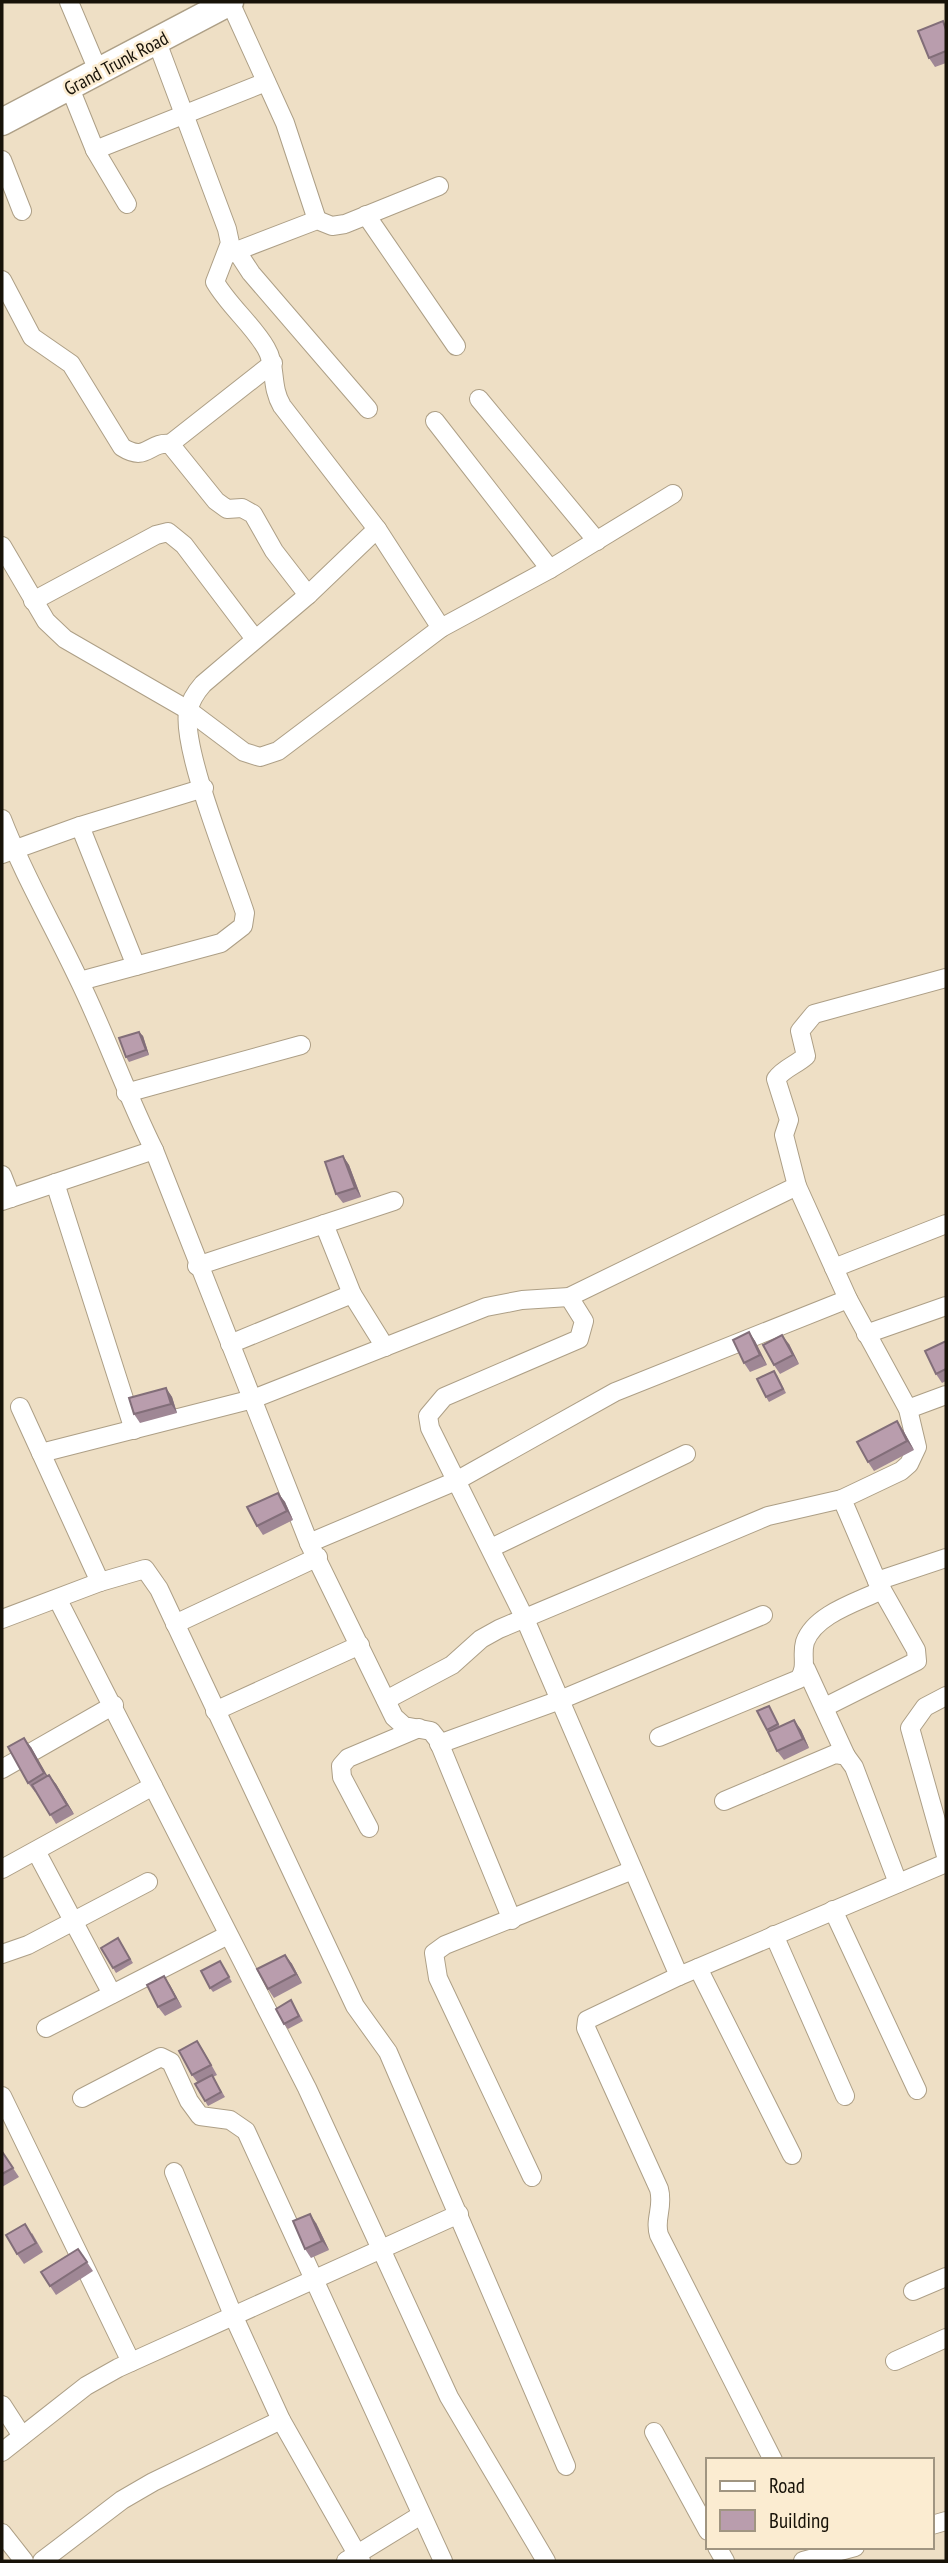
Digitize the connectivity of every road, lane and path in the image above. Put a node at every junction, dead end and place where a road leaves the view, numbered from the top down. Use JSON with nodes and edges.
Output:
{"nodes":[{"id":1,"x":69,"y":2,"type":"edge"},
{"id":2,"x":230,"y":2,"type":"edge"},
{"id":3,"x":157,"y":42,"type":"junction"},
{"id":4,"x":99,"y":74,"type":"junction"},
{"id":5,"x":266,"y":82,"type":"junction"},
{"id":6,"x":70,"y":88,"type":"junction"},
{"id":7,"x":185,"y":116,"type":"junction"},
{"id":8,"x":2,"y":122,"type":"edge"},
{"id":9,"x":94,"y":150,"type":"junction"},
{"id":10,"x":2,"y":160,"type":"edge"},
{"id":11,"x":439,"y":186,"type":"dead end"},
{"id":12,"x":127,"y":204,"type":"dead end"},
{"id":13,"x":22,"y":211,"type":"dead end"},
{"id":14,"x":366,"y":215,"type":"junction"},
{"id":15,"x":317,"y":220,"type":"junction"},
{"id":16,"x":231,"y":253,"type":"junction"},
{"id":17,"x":2,"y":280,"type":"edge"},
{"id":18,"x":456,"y":346,"type":"dead end"},
{"id":19,"x":273,"y":363,"type":"junction"},
{"id":20,"x":479,"y":399,"type":"dead end"},
{"id":21,"x":368,"y":409,"type":"dead end"},
{"id":22,"x":435,"y":421,"type":"dead end"},
{"id":23,"x":170,"y":444,"type":"junction"},
{"id":24,"x":673,"y":494,"type":"dead end"},
{"id":25,"x":377,"y":529,"type":"junction"},
{"id":26,"x":597,"y":541,"type":"junction"},
{"id":27,"x":2,"y":546,"type":"edge"},
{"id":28,"x":550,"y":569,"type":"junction"},
{"id":29,"x":308,"y":595,"type":"junction"},
{"id":30,"x":33,"y":601,"type":"junction"},
{"id":31,"x":441,"y":628,"type":"junction"},
{"id":32,"x":255,"y":639,"type":"junction"},
{"id":33,"x":188,"y":710,"type":"junction"},
{"id":34,"x":204,"y":788,"type":"junction"},
{"id":35,"x":2,"y":819,"type":"edge"},
{"id":36,"x":80,"y":826,"type":"junction"},
{"id":37,"x":8,"y":852,"type":"edge"},
{"id":38,"x":136,"y":966,"type":"junction"},
{"id":39,"x":946,"y":978,"type":"edge"},
{"id":40,"x":80,"y":981,"type":"junction"},
{"id":41,"x":301,"y":1045,"type":"dead end"},
{"id":42,"x":126,"y":1093,"type":"junction"},
{"id":43,"x":153,"y":1150,"type":"junction"},
{"id":44,"x":2,"y":1175,"type":"edge"},
{"id":45,"x":55,"y":1183,"type":"junction"},
{"id":46,"x":797,"y":1186,"type":"junction"},
{"id":47,"x":6,"y":1200,"type":"edge"},
{"id":48,"x":394,"y":1201,"type":"dead end"},
{"id":49,"x":324,"y":1224,"type":"junction"},
{"id":50,"x":946,"y":1224,"type":"edge"},
{"id":51,"x":197,"y":1266,"type":"junction"},
{"id":52,"x":834,"y":1268,"type":"junction"},
{"id":53,"x":352,"y":1294,"type":"junction"},
{"id":54,"x":569,"y":1297,"type":"junction"},
{"id":55,"x":848,"y":1299,"type":"junction"},
{"id":56,"x":946,"y":1306,"type":"edge"},
{"id":57,"x":866,"y":1334,"type":"junction"},
{"id":58,"x":230,"y":1344,"type":"junction"},
{"id":59,"x":385,"y":1348,"type":"junction"},
{"id":60,"x":946,"y":1395,"type":"edge"},
{"id":61,"x":253,"y":1399,"type":"junction"},
{"id":62,"x":20,"y":1407,"type":"dead end"},
{"id":63,"x":908,"y":1409,"type":"junction"},
{"id":64,"x":134,"y":1430,"type":"junction"},
{"id":65,"x":41,"y":1453,"type":"junction"},
{"id":66,"x":686,"y":1454,"type":"dead end"},
{"id":67,"x":456,"y":1481,"type":"junction"},
{"id":68,"x":842,"y":1499,"type":"junction"},
{"id":69,"x":491,"y":1548,"type":"junction"},
{"id":70,"x":314,"y":1550,"type":"junction"},
{"id":71,"x":946,"y":1558,"type":"edge"},
{"id":72,"x":100,"y":1582,"type":"junction"},
{"id":73,"x":880,"y":1586,"type":"junction"},
{"id":74,"x":58,"y":1600,"type":"junction"},
{"id":75,"x":763,"y":1615,"type":"dead end"},
{"id":76,"x":2,"y":1619,"type":"edge"},
{"id":77,"x":525,"y":1619,"type":"junction"},
{"id":78,"x":175,"y":1624,"type":"junction"},
{"id":79,"x":360,"y":1645,"type":"junction"},
{"id":80,"x":806,"y":1669,"type":"junction"},
{"id":81,"x":946,"y":1696,"type":"edge"},
{"id":82,"x":386,"y":1700,"type":"junction"},
{"id":83,"x":560,"y":1700,"type":"junction"},
{"id":84,"x":114,"y":1704,"type":"junction"},
{"id":85,"x":825,"y":1707,"type":"junction"},
{"id":86,"x":215,"y":1711,"type":"junction"},
{"id":87,"x":419,"y":1728,"type":"junction"},
{"id":88,"x":659,"y":1737,"type":"dead end"},
{"id":89,"x":439,"y":1744,"type":"junction"},
{"id":90,"x":846,"y":1756,"type":"junction"},
{"id":91,"x":2,"y":1769,"type":"edge"},
{"id":92,"x":153,"y":1786,"type":"junction"},
{"id":93,"x":724,"y":1801,"type":"dead end"},
{"id":94,"x":369,"y":1828,"type":"dead end"},
{"id":95,"x":36,"y":1851,"type":"junction"},
{"id":96,"x":946,"y":1856,"type":"edge"},
{"id":97,"x":946,"y":1863,"type":"edge"},
{"id":98,"x":2,"y":1869,"type":"edge"},
{"id":99,"x":633,"y":1870,"type":"junction"},
{"id":100,"x":148,"y":1882,"type":"dead end"},
{"id":101,"x":898,"y":1883,"type":"junction"},
{"id":102,"x":833,"y":1910,"type":"junction"},
{"id":103,"x":512,"y":1920,"type":"junction"},
{"id":104,"x":74,"y":1921,"type":"junction"},
{"id":105,"x":228,"y":1934,"type":"junction"},
{"id":106,"x":774,"y":1935,"type":"junction"},
{"id":107,"x":2,"y":1954,"type":"edge"},
{"id":108,"x":698,"y":1968,"type":"junction"},
{"id":109,"x":679,"y":1976,"type":"junction"},
{"id":110,"x":112,"y":1994,"type":"junction"},
{"id":111,"x":47,"y":2028,"type":"dead end"},
{"id":112,"x":917,"y":2090,"type":"dead end"},
{"id":113,"x":2,"y":2096,"type":"edge"},
{"id":114,"x":845,"y":2096,"type":"dead end"},
{"id":115,"x":82,"y":2098,"type":"dead end"},
{"id":116,"x":792,"y":2155,"type":"dead end"},
{"id":117,"x":174,"y":2172,"type":"dead end"},
{"id":118,"x":533,"y":2177,"type":"dead end"},
{"id":119,"x":459,"y":2214,"type":"junction"},
{"id":120,"x":381,"y":2248,"type":"junction"},
{"id":121,"x":946,"y":2277,"type":"edge"},
{"id":122,"x":313,"y":2280,"type":"junction"},
{"id":123,"x":913,"y":2291,"type":"dead end"},
{"id":124,"x":233,"y":2315,"type":"junction"},
{"id":125,"x":946,"y":2338,"type":"edge"},
{"id":126,"x":895,"y":2361,"type":"dead end"},
{"id":127,"x":131,"y":2362,"type":"junction"},
{"id":128,"x":2,"y":2405,"type":"edge"},
{"id":129,"x":281,"y":2420,"type":"junction"},
{"id":130,"x":654,"y":2432,"type":"dead end"},
{"id":131,"x":22,"y":2437,"type":"junction"},
{"id":132,"x":2,"y":2452,"type":"edge"},
{"id":133,"x":772,"y":2458,"type":"edge"},
{"id":134,"x":566,"y":2466,"type":"dead end"},
{"id":135,"x":421,"y":2515,"type":"junction"},
{"id":136,"x":706,"y":2527,"type":"edge"},
{"id":137,"x":2,"y":2533,"type":"edge"},
{"id":138,"x":841,"y":2549,"type":"edge"},
{"id":139,"x":819,"y":2552,"type":"edge"},
{"id":140,"x":355,"y":2559,"type":"edge"},
{"id":141,"x":24,"y":2561,"type":"edge"},
{"id":142,"x":43,"y":2561,"type":"edge"},
{"id":143,"x":443,"y":2561,"type":"edge"},
{"id":144,"x":546,"y":2561,"type":"edge"},
{"id":145,"x":803,"y":2561,"type":"edge"}],
"edges":[{"from":1,"to":4,"type":"street"},
{"from":2,"to":3,"type":"main road","name":"Grand Trunk Road"},
{"from":2,"to":5,"type":"street"},
{"from":3,"to":4,"type":"main road","name":"Grand Trunk Road"},
{"from":3,"to":7,"type":"street"},
{"from":4,"to":6,"type":"main road","name":"Grand Trunk Road"},
{"from":5,"to":7,"type":"street"},
{"from":5,"to":15,"type":"street"},
{"from":6,"to":8,"type":"main road","name":"Grand Trunk Road"},
{"from":6,"to":9,"type":"street"},
{"from":7,"to":9,"type":"street"},
{"from":7,"to":16,"type":"street"},
{"from":9,"to":12,"type":"street"},
{"from":10,"to":13,"type":"street"},
{"from":11,"to":14,"type":"street"},
{"from":14,"to":15,"type":"street"},
{"from":14,"to":18,"type":"street"},
{"from":15,"to":16,"type":"street"},
{"from":16,"to":19,"type":"street"},
{"from":16,"to":21,"type":"street"},
{"from":17,"to":23,"type":"street"},
{"from":19,"to":23,"type":"street"},
{"from":19,"to":25,"type":"street"},
{"from":20,"to":26,"type":"street"},
{"from":22,"to":28,"type":"street"},
{"from":23,"to":29,"type":"street"},
{"from":24,"to":26,"type":"street"},
{"from":25,"to":29,"type":"street"},
{"from":25,"to":31,"type":"street"},
{"from":26,"to":28,"type":"street"},
{"from":27,"to":30,"type":"street"},
{"from":28,"to":31,"type":"street"},
{"from":29,"to":32,"type":"street"},
{"from":30,"to":32,"type":"street"},
{"from":30,"to":33,"type":"street"},
{"from":31,"to":33,"type":"street"},
{"from":32,"to":33,"type":"street"},
{"from":33,"to":34,"type":"street"},
{"from":34,"to":36,"type":"street"},
{"from":34,"to":38,"type":"street"},
{"from":35,"to":37,"type":"street"},
{"from":36,"to":37,"type":"street"},
{"from":36,"to":38,"type":"street"},
{"from":37,"to":40,"type":"street"},
{"from":38,"to":40,"type":"street"},
{"from":39,"to":46,"type":"street"},
{"from":40,"to":42,"type":"street"},
{"from":41,"to":42,"type":"street"},
{"from":42,"to":43,"type":"street"},
{"from":43,"to":45,"type":"street"},
{"from":43,"to":51,"type":"street"},
{"from":44,"to":47,"type":"street"},
{"from":45,"to":47,"type":"street"},
{"from":45,"to":64,"type":"street"},
{"from":46,"to":52,"type":"street"},
{"from":46,"to":54,"type":"street"},
{"from":48,"to":49,"type":"street"},
{"from":49,"to":51,"type":"street"},
{"from":49,"to":53,"type":"street"},
{"from":50,"to":52,"type":"street"},
{"from":51,"to":58,"type":"street"},
{"from":52,"to":55,"type":"street"},
{"from":53,"to":58,"type":"street"},
{"from":53,"to":59,"type":"street"},
{"from":54,"to":59,"type":"street"},
{"from":54,"to":67,"type":"street"},
{"from":55,"to":57,"type":"street"},
{"from":55,"to":67,"type":"street"},
{"from":56,"to":57,"type":"street"},
{"from":57,"to":63,"type":"street"},
{"from":58,"to":61,"type":"street"},
{"from":59,"to":61,"type":"street"},
{"from":60,"to":63,"type":"street"},
{"from":61,"to":64,"type":"street"},
{"from":61,"to":70,"type":"street"},
{"from":62,"to":65,"type":"street"},
{"from":63,"to":68,"type":"street"},
{"from":64,"to":65,"type":"street"},
{"from":65,"to":72,"type":"street"},
{"from":66,"to":69,"type":"street"},
{"from":67,"to":69,"type":"street"},
{"from":67,"to":70,"type":"street"},
{"from":68,"to":73,"type":"street"},
{"from":68,"to":77,"type":"street"},
{"from":69,"to":77,"type":"street"},
{"from":70,"to":78,"type":"street"},
{"from":70,"to":79,"type":"street"},
{"from":71,"to":73,"type":"street"},
{"from":72,"to":74,"type":"street"},
{"from":72,"to":78,"type":"street"},
{"from":73,"to":80,"type":"street"},
{"from":73,"to":85,"type":"street"},
{"from":74,"to":76,"type":"street"},
{"from":74,"to":84,"type":"street"},
{"from":75,"to":83,"type":"street"},
{"from":77,"to":82,"type":"street"},
{"from":77,"to":83,"type":"street"},
{"from":78,"to":86,"type":"street"},
{"from":79,"to":82,"type":"street"},
{"from":79,"to":86,"type":"street"},
{"from":80,"to":85,"type":"street"},
{"from":80,"to":88,"type":"street"},
{"from":81,"to":96,"type":"street"},
{"from":82,"to":87,"type":"street"},
{"from":83,"to":89,"type":"street"},
{"from":83,"to":99,"type":"street"},
{"from":84,"to":91,"type":"street"},
{"from":84,"to":92,"type":"street"},
{"from":85,"to":90,"type":"street"},
{"from":86,"to":119,"type":"street"},
{"from":87,"to":89,"type":"street"},
{"from":87,"to":94,"type":"street"},
{"from":89,"to":103,"type":"street"},
{"from":90,"to":93,"type":"street"},
{"from":90,"to":101,"type":"street"},
{"from":92,"to":95,"type":"street"},
{"from":92,"to":105,"type":"street"},
{"from":95,"to":98,"type":"street"},
{"from":95,"to":104,"type":"street"},
{"from":97,"to":101,"type":"street"},
{"from":99,"to":103,"type":"street"},
{"from":99,"to":109,"type":"street"},
{"from":100,"to":104,"type":"street"},
{"from":101,"to":102,"type":"street"},
{"from":102,"to":106,"type":"street"},
{"from":102,"to":112,"type":"street"},
{"from":103,"to":118,"type":"street"},
{"from":104,"to":107,"type":"street"},
{"from":104,"to":110,"type":"street"},
{"from":105,"to":110,"type":"street"},
{"from":105,"to":120,"type":"street"},
{"from":106,"to":108,"type":"street"},
{"from":106,"to":114,"type":"street"},
{"from":108,"to":109,"type":"street"},
{"from":108,"to":116,"type":"street"},
{"from":109,"to":133,"type":"street"},
{"from":110,"to":111,"type":"street"},
{"from":113,"to":127,"type":"street"},
{"from":115,"to":122,"type":"street"},
{"from":117,"to":124,"type":"street"},
{"from":119,"to":120,"type":"street"},
{"from":119,"to":134,"type":"street"},
{"from":120,"to":122,"type":"street"},
{"from":120,"to":144,"type":"street"},
{"from":121,"to":123,"type":"street"},
{"from":122,"to":124,"type":"street"},
{"from":122,"to":135,"type":"street"},
{"from":124,"to":127,"type":"street"},
{"from":124,"to":129,"type":"street"},
{"from":125,"to":126,"type":"street"},
{"from":127,"to":131,"type":"street"},
{"from":128,"to":131,"type":"street"},
{"from":129,"to":140,"type":"street"},
{"from":129,"to":142,"type":"street"},
{"from":130,"to":136,"type":"street"},
{"from":131,"to":132,"type":"street"},
{"from":135,"to":140,"type":"street"},
{"from":135,"to":143,"type":"street"},
{"from":137,"to":141,"type":"street"},
{"from":138,"to":139,"type":"street"},
{"from":139,"to":145,"type":"street"}]}
